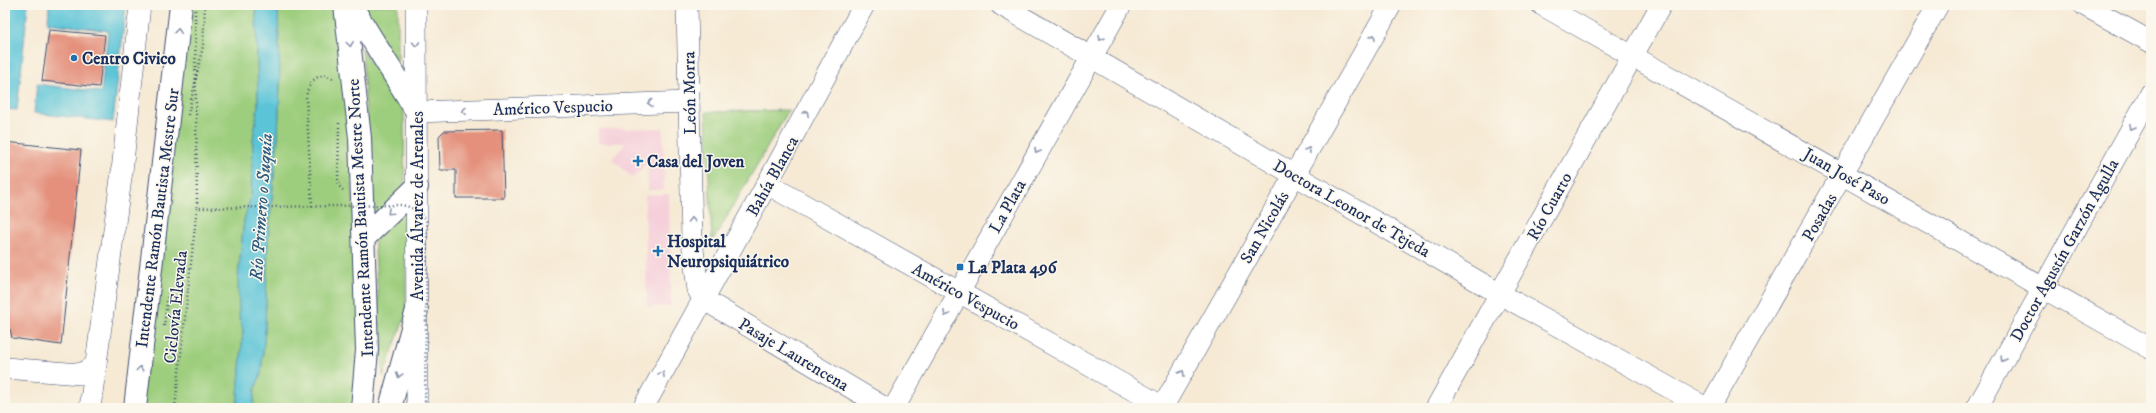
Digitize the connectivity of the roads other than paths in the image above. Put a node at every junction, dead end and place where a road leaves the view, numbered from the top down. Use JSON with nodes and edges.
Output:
{"nodes":[{"id":1,"x":140,"y":5,"type":"edge"},
{"id":2,"x":345,"y":5,"type":"edge"},
{"id":3,"x":351,"y":5,"type":"edge"},
{"id":4,"x":416,"y":5,"type":"edge"},
{"id":5,"x":687,"y":5,"type":"edge"},
{"id":6,"x":864,"y":5,"type":"edge"},
{"id":7,"x":1000,"y":5,"type":"edge"},
{"id":8,"x":1122,"y":5,"type":"edge"},
{"id":9,"x":1391,"y":5,"type":"edge"},
{"id":10,"x":1542,"y":5,"type":"edge"},
{"id":11,"x":1661,"y":5,"type":"edge"},
{"id":12,"x":1938,"y":5,"type":"edge"},
{"id":13,"x":2084,"y":5,"type":"edge"},
{"id":14,"x":188,"y":7,"type":"edge"},
{"id":15,"x":2151,"y":42,"type":"edge"},
{"id":16,"x":1633,"y":55,"type":"junction"},
{"id":17,"x":1091,"y":56,"type":"junction"},
{"id":18,"x":2151,"y":92,"type":"edge"},
{"id":19,"x":689,"y":102,"type":"junction"},
{"id":20,"x":417,"y":112,"type":"junction"},
{"id":21,"x":1844,"y":174,"type":"junction"},
{"id":22,"x":1294,"y":175,"type":"junction"},
{"id":23,"x":768,"y":184,"type":"junction"},
{"id":24,"x":417,"y":187,"type":"junction"},
{"id":25,"x":364,"y":238,"type":"junction"},
{"id":26,"x":2043,"y":288,"type":"junction"},
{"id":27,"x":958,"y":291,"type":"junction"},
{"id":28,"x":1500,"y":294,"type":"junction"},
{"id":29,"x":703,"y":299,"type":"junction"},
{"id":30,"x":417,"y":310,"type":"junction"},
{"id":31,"x":2151,"y":349,"type":"edge"},
{"id":32,"x":368,"y":350,"type":"junction"},
{"id":33,"x":96,"y":366,"type":"junction"},
{"id":34,"x":5,"y":368,"type":"edge"},
{"id":35,"x":90,"y":408,"type":"edge"},
{"id":36,"x":135,"y":408,"type":"edge"},
{"id":37,"x":362,"y":408,"type":"edge"},
{"id":38,"x":374,"y":408,"type":"edge"},
{"id":39,"x":390,"y":408,"type":"edge"},
{"id":40,"x":417,"y":408,"type":"edge"},
{"id":41,"x":643,"y":408,"type":"edge"},
{"id":42,"x":885,"y":408,"type":"edge"},
{"id":43,"x":894,"y":408,"type":"edge"},
{"id":44,"x":1163,"y":408,"type":"edge"},
{"id":45,"x":1436,"y":408,"type":"edge"},
{"id":46,"x":1707,"y":408,"type":"edge"},
{"id":47,"x":1976,"y":408,"type":"edge"}],
"edges":[{"from":1,"to":33,"type":"street"},
{"from":2,"to":25,"type":"main road","name":"Intendente Ramón Bautista Mestre Norte","one_way":true},
{"from":3,"to":20,"type":"main road"},
{"from":4,"to":20,"type":"street","name":"Avenida Álvarez de Arenales","one_way":true},
{"from":5,"to":19,"type":"street","name":"León Morra"},
{"from":23,"to":6,"type":"street","name":"Bahía Blanca","one_way":true},
{"from":7,"to":17,"type":"street","name":"Doctora Leonor de Tejeda"},
{"from":8,"to":17,"type":"street","name":"La Plata","one_way":true},
{"from":22,"to":9,"type":"street","name":"San Nicolás","one_way":true},
{"from":10,"to":16,"type":"street","name":"Juan José Paso"},
{"from":11,"to":16,"type":"street","name":"Río Cuarto"},
{"from":12,"to":21,"type":"street","name":"Posadas"},
{"from":13,"to":15,"type":"street"},
{"from":36,"to":14,"type":"main road","name":"Intendente Ramón Bautista Mestre Sur","one_way":true},
{"from":16,"to":21,"type":"street","name":"Juan José Paso"},
{"from":16,"to":28,"type":"street","name":"Río Cuarto"},
{"from":17,"to":22,"type":"street","name":"Doctora Leonor de Tejeda"},
{"from":17,"to":27,"type":"street","name":"La Plata","one_way":true},
{"from":18,"to":26,"type":"street","name":"Doctor Agustín Garzón Agulla","one_way":true},
{"from":19,"to":20,"type":"street","name":"Américo Vespucio","one_way":true},
{"from":29,"to":19,"type":"street","name":"León Morra","one_way":true},
{"from":20,"to":24,"type":"street","name":"Avenida Álvarez de Arenales"},
{"from":21,"to":26,"type":"street","name":"Juan José Paso"},
{"from":21,"to":46,"type":"street","name":"Posadas"},
{"from":22,"to":28,"type":"street","name":"Doctora Leonor de Tejeda"},
{"from":44,"to":22,"type":"street","name":"San Nicolás","one_way":true},
{"from":23,"to":27,"type":"street","name":"Américo Vespucio"},
{"from":23,"to":29,"type":"street","name":"Bahía Blanca"},
{"from":24,"to":25,"type":"main road","one_way":true},
{"from":24,"to":30,"type":"street","name":"Avenida Álvarez de Arenales"},
{"from":25,"to":32,"type":"main road","name":"Intendente Ramón Bautista Mestre Norte"},
{"from":26,"to":31,"type":"street","name":"Juan José Paso"},
{"from":26,"to":47,"type":"street","name":"Doctor Agustín Garzón Agulla","one_way":true},
{"from":27,"to":43,"type":"street","name":"La Plata","one_way":true},
{"from":27,"to":44,"type":"street","name":"Américo Vespucio"},
{"from":28,"to":45,"type":"street","name":"Río Cuarto"},
{"from":28,"to":46,"type":"street","name":"Doctora Leonor de Tejeda"},
{"from":41,"to":29,"type":"street","name":"Bahía Blanca","one_way":true},
{"from":29,"to":42,"type":"street","name":"Pasaje Laurencena"},
{"from":30,"to":39,"type":"main road","one_way":true},
{"from":30,"to":40,"type":"street","name":"Avenida Álvarez de Arenales"},
{"from":32,"to":37,"type":"main road","name":"Intendente Ramón Bautista Mestre Norte"},
{"from":32,"to":38,"type":"main road"},
{"from":33,"to":34,"type":"street"},
{"from":33,"to":35,"type":"street"}]}
